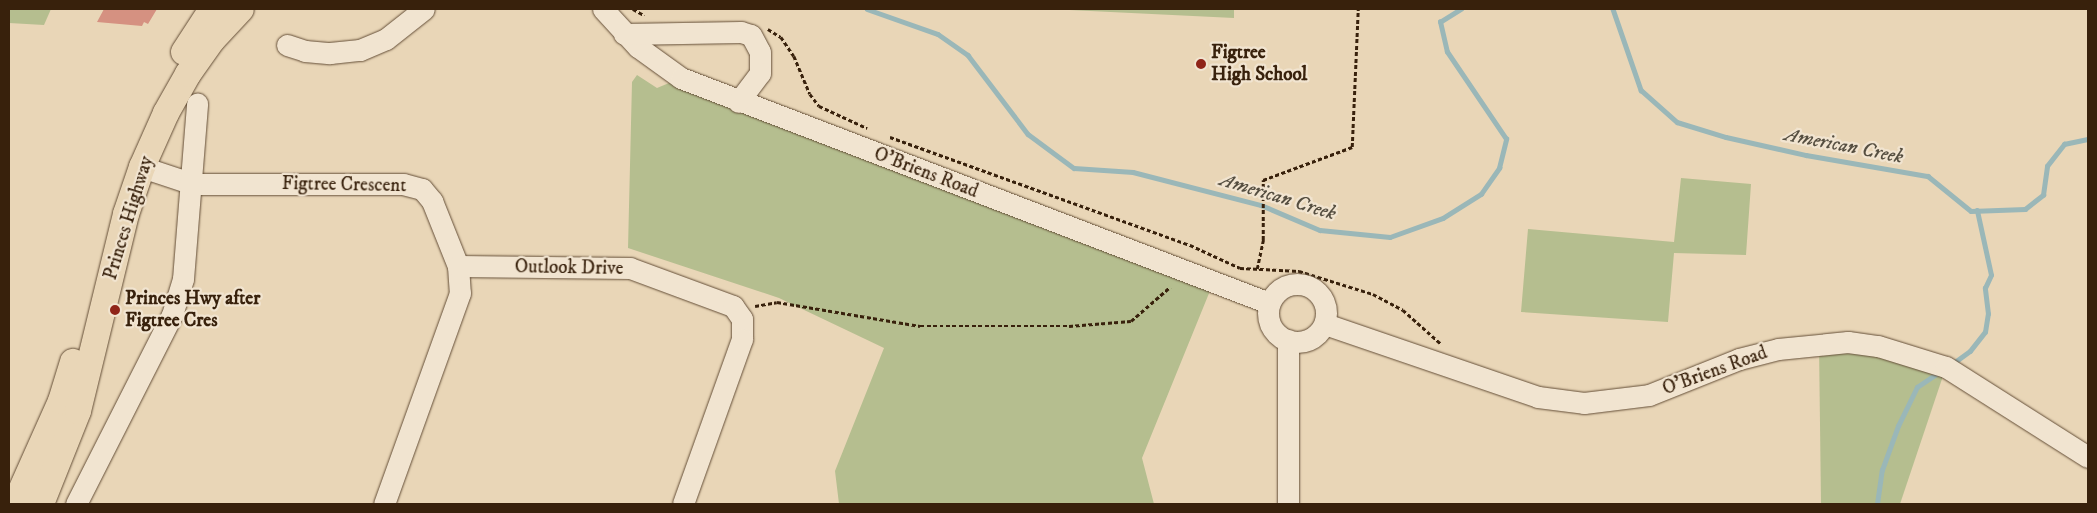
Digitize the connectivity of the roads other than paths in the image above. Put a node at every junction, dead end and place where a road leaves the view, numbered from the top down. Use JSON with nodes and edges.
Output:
{"nodes":[{"id":1,"x":212,"y":9,"type":"edge"},
{"id":2,"x":241,"y":9,"type":"edge"},
{"id":3,"x":424,"y":9,"type":"edge"},
{"id":4,"x":603,"y":9,"type":"edge"},
{"id":5,"x":624,"y":34,"type":"junction"},
{"id":6,"x":288,"y":45,"type":"dead end"},
{"id":7,"x":738,"y":102,"type":"junction"},
{"id":8,"x":197,"y":104,"type":"dead end"},
{"id":9,"x":142,"y":167,"type":"junction"},
{"id":10,"x":193,"y":184,"type":"junction"},
{"id":11,"x":458,"y":266,"type":"junction"},
{"id":12,"x":1269,"y":303,"type":"junction"},
{"id":13,"x":1325,"y":324,"type":"junction"},
{"id":14,"x":1288,"y":340,"type":"junction"},
{"id":15,"x":2088,"y":458,"type":"edge"},
{"id":16,"x":22,"y":500,"type":"edge"},
{"id":17,"x":1290,"y":503,"type":"edge"},
{"id":18,"x":76,"y":504,"type":"edge"},
{"id":19,"x":384,"y":504,"type":"edge"},
{"id":20,"x":684,"y":504,"type":"edge"}],
"edges":[{"from":1,"to":16,"type":"main road","name":"Princes Highway"},
{"from":2,"to":9,"type":"main road","name":"Princes Highway"},
{"from":3,"to":6,"type":"street"},
{"from":4,"to":5,"type":"street","name":"O'Briens Road"},
{"from":5,"to":7,"type":"street","name":"O'Briens Road"},
{"from":5,"to":7,"type":"street"},
{"from":7,"to":12,"type":"street","name":"O'Briens Road"},
{"from":8,"to":10,"type":"street"},
{"from":9,"to":10,"type":"street","name":"Figtree Crescent"},
{"from":9,"to":16,"type":"main road","name":"Princes Highway"},
{"from":10,"to":11,"type":"street","name":"Figtree Crescent"},
{"from":10,"to":18,"type":"street"},
{"from":11,"to":19,"type":"street","name":"Figtree Crescent"},
{"from":11,"to":20,"type":"street","name":"Outlook Drive"},
{"from":12,"to":13,"type":"street"},
{"from":12,"to":14,"type":"street"},
{"from":13,"to":14,"type":"street"},
{"from":13,"to":15,"type":"street","name":"O'Briens Road"},
{"from":14,"to":17,"type":"street"}]}
